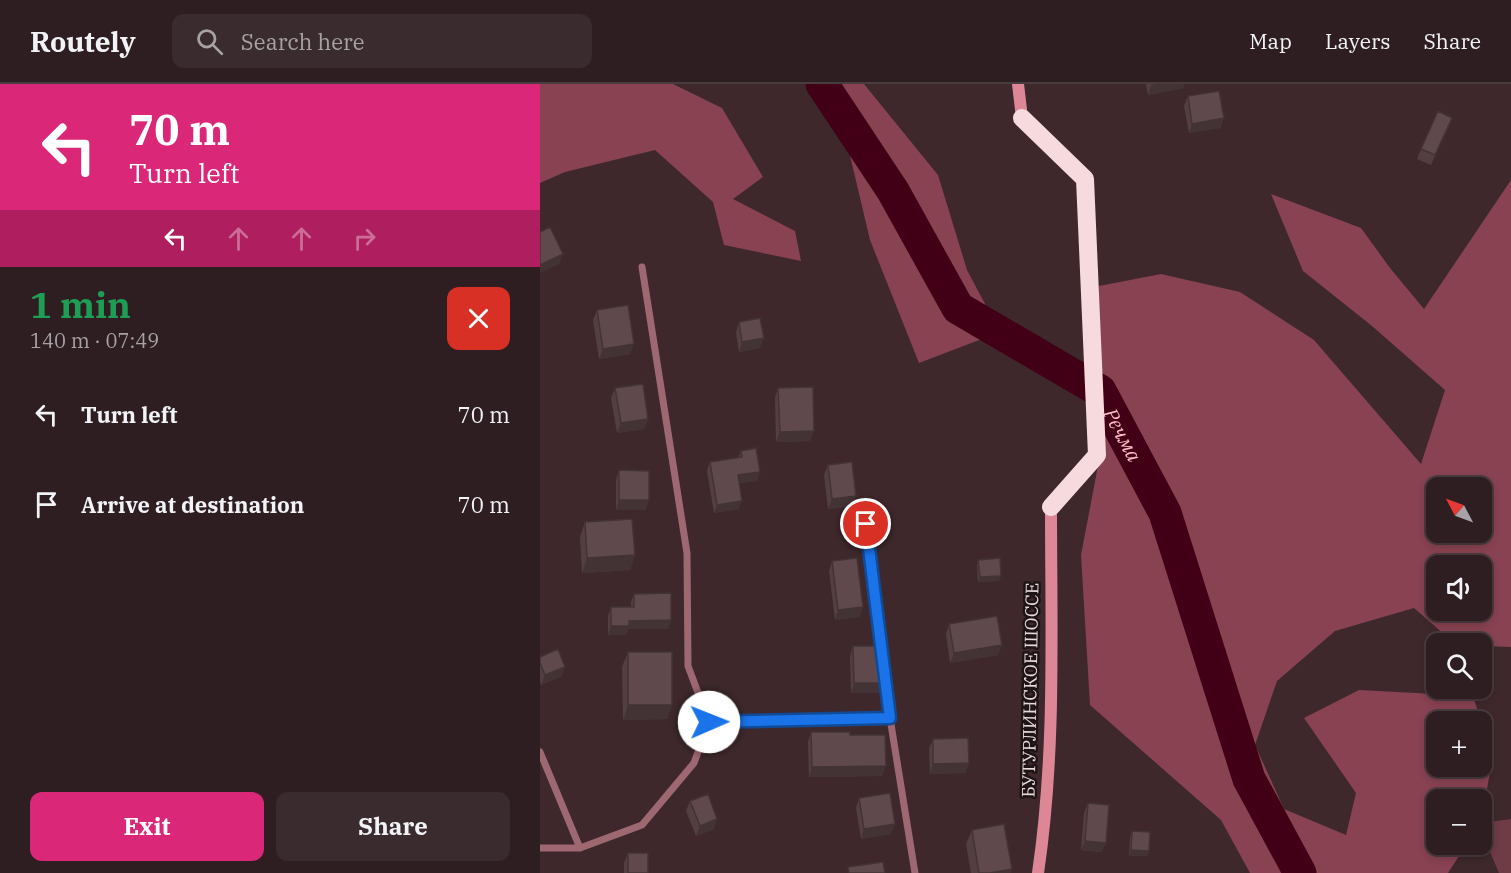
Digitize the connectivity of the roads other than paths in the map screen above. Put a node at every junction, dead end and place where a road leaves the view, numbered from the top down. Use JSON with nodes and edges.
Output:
{"nodes":[{"id":1,"x":1018,"y":84,"type":"edge"},
{"id":2,"x":1022,"y":118,"type":"joint"},
{"id":3,"x":642,"y":267,"type":"dead end"},
{"id":4,"x":1051,"y":507,"type":"joint"},
{"id":5,"x":866,"y":524,"type":"dead end"},
{"id":6,"x":890,"y":718,"type":"junction"},
{"id":7,"x":709,"y":722,"type":"junction"},
{"id":8,"x":540,"y":752,"type":"edge"},
{"id":9,"x":540,"y":848,"type":"edge"},
{"id":10,"x":580,"y":848,"type":"junction"},
{"id":11,"x":915,"y":873,"type":"edge"},
{"id":12,"x":1038,"y":873,"type":"edge"}],
"edges":[{"from":1,"to":2,"type":"main road"},
{"from":2,"to":4,"type":"highway"},
{"from":3,"to":7,"type":"lane"},
{"from":4,"to":12,"type":"main road","name":"БУТУРЛИНСКОЕ ШОССЕ"},
{"from":5,"to":6,"type":"lane"},
{"from":6,"to":7,"type":"lane"},
{"from":6,"to":11,"type":"lane"},
{"from":7,"to":10,"type":"lane"},
{"from":8,"to":10,"type":"lane"},
{"from":9,"to":10,"type":"lane"}]}
